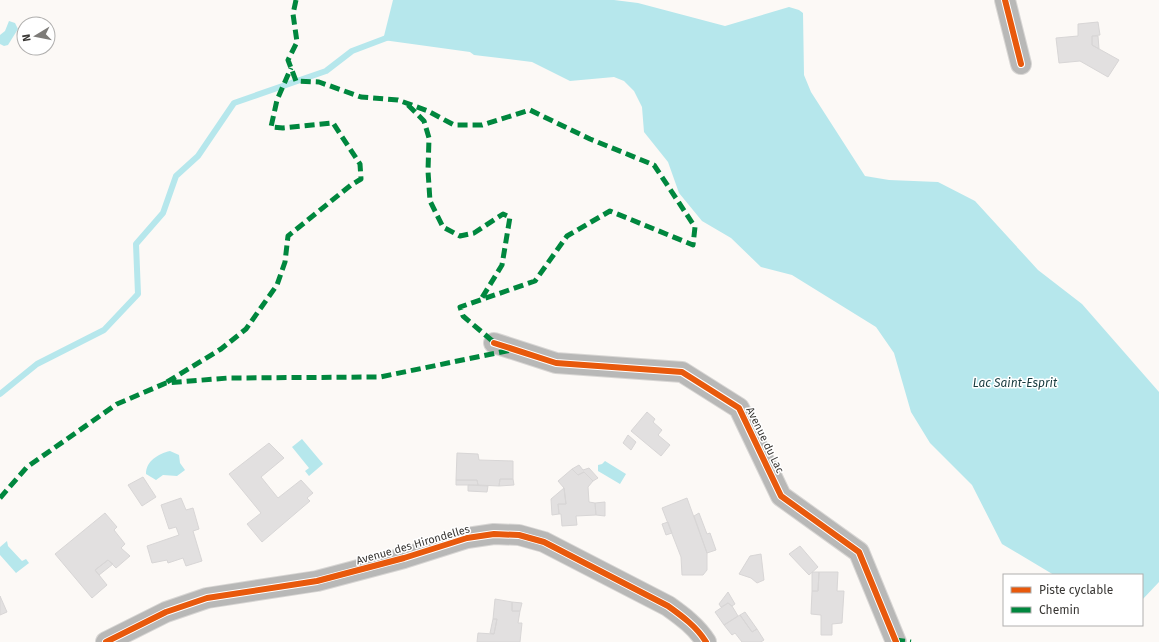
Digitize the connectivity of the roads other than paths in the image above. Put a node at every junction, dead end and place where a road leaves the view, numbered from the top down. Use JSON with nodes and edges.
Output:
{"nodes":[{"id":1,"x":1005,"y":0,"type":"edge"},
{"id":2,"x":1021,"y":64,"type":"dead end"},
{"id":3,"x":494,"y":343,"type":"dead end"},
{"id":4,"x":106,"y":642,"type":"edge"},
{"id":5,"x":706,"y":642,"type":"edge"},
{"id":6,"x":896,"y":642,"type":"edge"}],
"edges":[{"from":1,"to":2,"type":"street"},
{"from":3,"to":6,"type":"street","name":"Avenue du Lac"},
{"from":4,"to":5,"type":"street","name":"Avenue des Hirondelles"}]}
